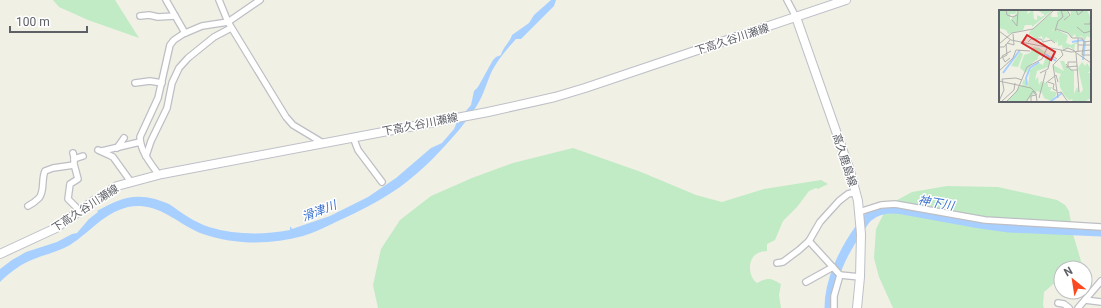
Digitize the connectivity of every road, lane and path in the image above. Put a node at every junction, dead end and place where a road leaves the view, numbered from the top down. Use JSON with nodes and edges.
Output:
{"nodes":[{"id":1,"x":166,"y":0,"type":"edge"},
{"id":2,"x":219,"y":0,"type":"edge"},
{"id":3,"x":260,"y":0,"type":"edge"},
{"id":4,"x":787,"y":0,"type":"edge"},
{"id":5,"x":846,"y":0,"type":"edge"},
{"id":6,"x":152,"y":8,"type":"dead end"},
{"id":7,"x":152,"y":15,"type":"junction"},
{"id":8,"x":140,"y":16,"type":"dead end"},
{"id":9,"x":175,"y":16,"type":"junction"},
{"id":10,"x":796,"y":17,"type":"junction"},
{"id":11,"x":228,"y":22,"type":"junction"},
{"id":12,"x":231,"y":28,"type":"junction"},
{"id":13,"x":185,"y":33,"type":"junction"},
{"id":14,"x":135,"y":83,"type":"dead end"},
{"id":15,"x":162,"y":83,"type":"junction"},
{"id":16,"x":353,"y":137,"type":"junction"},
{"id":17,"x":124,"y":138,"type":"dead end"},
{"id":18,"x":140,"y":142,"type":"junction"},
{"id":19,"x":323,"y":143,"type":"junction"},
{"id":20,"x":117,"y":148,"type":"junction"},
{"id":21,"x":73,"y":153,"type":"dead end"},
{"id":22,"x":83,"y":156,"type":"dead end"},
{"id":23,"x":146,"y":156,"type":"junction"},
{"id":24,"x":74,"y":162,"type":"junction"},
{"id":25,"x":158,"y":175,"type":"junction"},
{"id":26,"x":131,"y":182,"type":"junction"},
{"id":27,"x":382,"y":182,"type":"dead end"},
{"id":28,"x":856,"y":192,"type":"junction"},
{"id":29,"x":28,"y":206,"type":"dead end"},
{"id":30,"x":80,"y":211,"type":"junction"},
{"id":31,"x":860,"y":215,"type":"junction"},
{"id":32,"x":1101,"y":227,"type":"edge"},
{"id":33,"x":809,"y":241,"type":"junction"},
{"id":34,"x":0,"y":254,"type":"edge"},
{"id":35,"x":777,"y":263,"type":"dead end"},
{"id":36,"x":837,"y":271,"type":"junction"},
{"id":37,"x":860,"y":277,"type":"junction"},
{"id":38,"x":1101,"y":281,"type":"edge"},
{"id":39,"x":806,"y":282,"type":"dead end"},
{"id":40,"x":1093,"y":290,"type":"edge"},
{"id":41,"x":1085,"y":300,"type":"joint"},
{"id":42,"x":1101,"y":302,"type":"edge"},
{"id":43,"x":1058,"y":303,"type":"dead end"},
{"id":44,"x":834,"y":308,"type":"edge"},
{"id":45,"x":857,"y":308,"type":"edge"},
{"id":46,"x":1069,"y":308,"type":"edge"},
{"id":47,"x":1078,"y":308,"type":"edge"}],
"edges":[{"from":1,"to":9,"type":"street"},
{"from":2,"to":11,"type":"street"},
{"from":3,"to":11,"type":"street"},
{"from":4,"to":10,"type":"street"},
{"from":5,"to":10,"type":"main road","name":"下高久谷川瀬線"},
{"from":6,"to":7,"type":"street"},
{"from":7,"to":8,"type":"street"},
{"from":7,"to":9,"type":"street"},
{"from":9,"to":13,"type":"street"},
{"from":10,"to":16,"type":"main road","name":"下高久谷川瀬線"},
{"from":10,"to":28,"type":"main road","name":"高久鹿島線"},
{"from":11,"to":12,"type":"street"},
{"from":11,"to":13,"type":"street"},
{"from":12,"to":19,"type":"street"},
{"from":12,"to":23,"type":"street"},
{"from":13,"to":15,"type":"street"},
{"from":14,"to":15,"type":"street"},
{"from":15,"to":18,"type":"street"},
{"from":16,"to":19,"type":"main road","name":"下高久谷川瀬線"},
{"from":16,"to":27,"type":"street"},
{"from":17,"to":20,"type":"street"},
{"from":18,"to":20,"type":"street"},
{"from":18,"to":23,"type":"street"},
{"from":19,"to":25,"type":"main road","name":"下高久谷川瀬線"},
{"from":20,"to":26,"type":"street"},
{"from":21,"to":24,"type":"street"},
{"from":22,"to":24,"type":"street"},
{"from":23,"to":25,"type":"street"},
{"from":24,"to":29,"type":"street"},
{"from":24,"to":30,"type":"street"},
{"from":25,"to":26,"type":"main road","name":"下高久谷川瀬線"},
{"from":26,"to":30,"type":"main road","name":"下高久谷川瀬線"},
{"from":28,"to":31,"type":"main road","name":"高久鹿島線"},
{"from":28,"to":33,"type":"street"},
{"from":30,"to":34,"type":"main road","name":"下高久谷川瀬線"},
{"from":31,"to":32,"type":"street"},
{"from":31,"to":37,"type":"main road","name":"高久鹿島線"},
{"from":33,"to":35,"type":"street"},
{"from":33,"to":36,"type":"street"},
{"from":36,"to":37,"type":"street"},
{"from":36,"to":39,"type":"street"},
{"from":36,"to":44,"type":"street"},
{"from":37,"to":45,"type":"main road","name":"高久鹿島線"},
{"from":38,"to":40,"type":"street"},
{"from":41,"to":42,"type":"street"},
{"from":41,"to":47,"type":"street"},
{"from":43,"to":46,"type":"street"}]}
